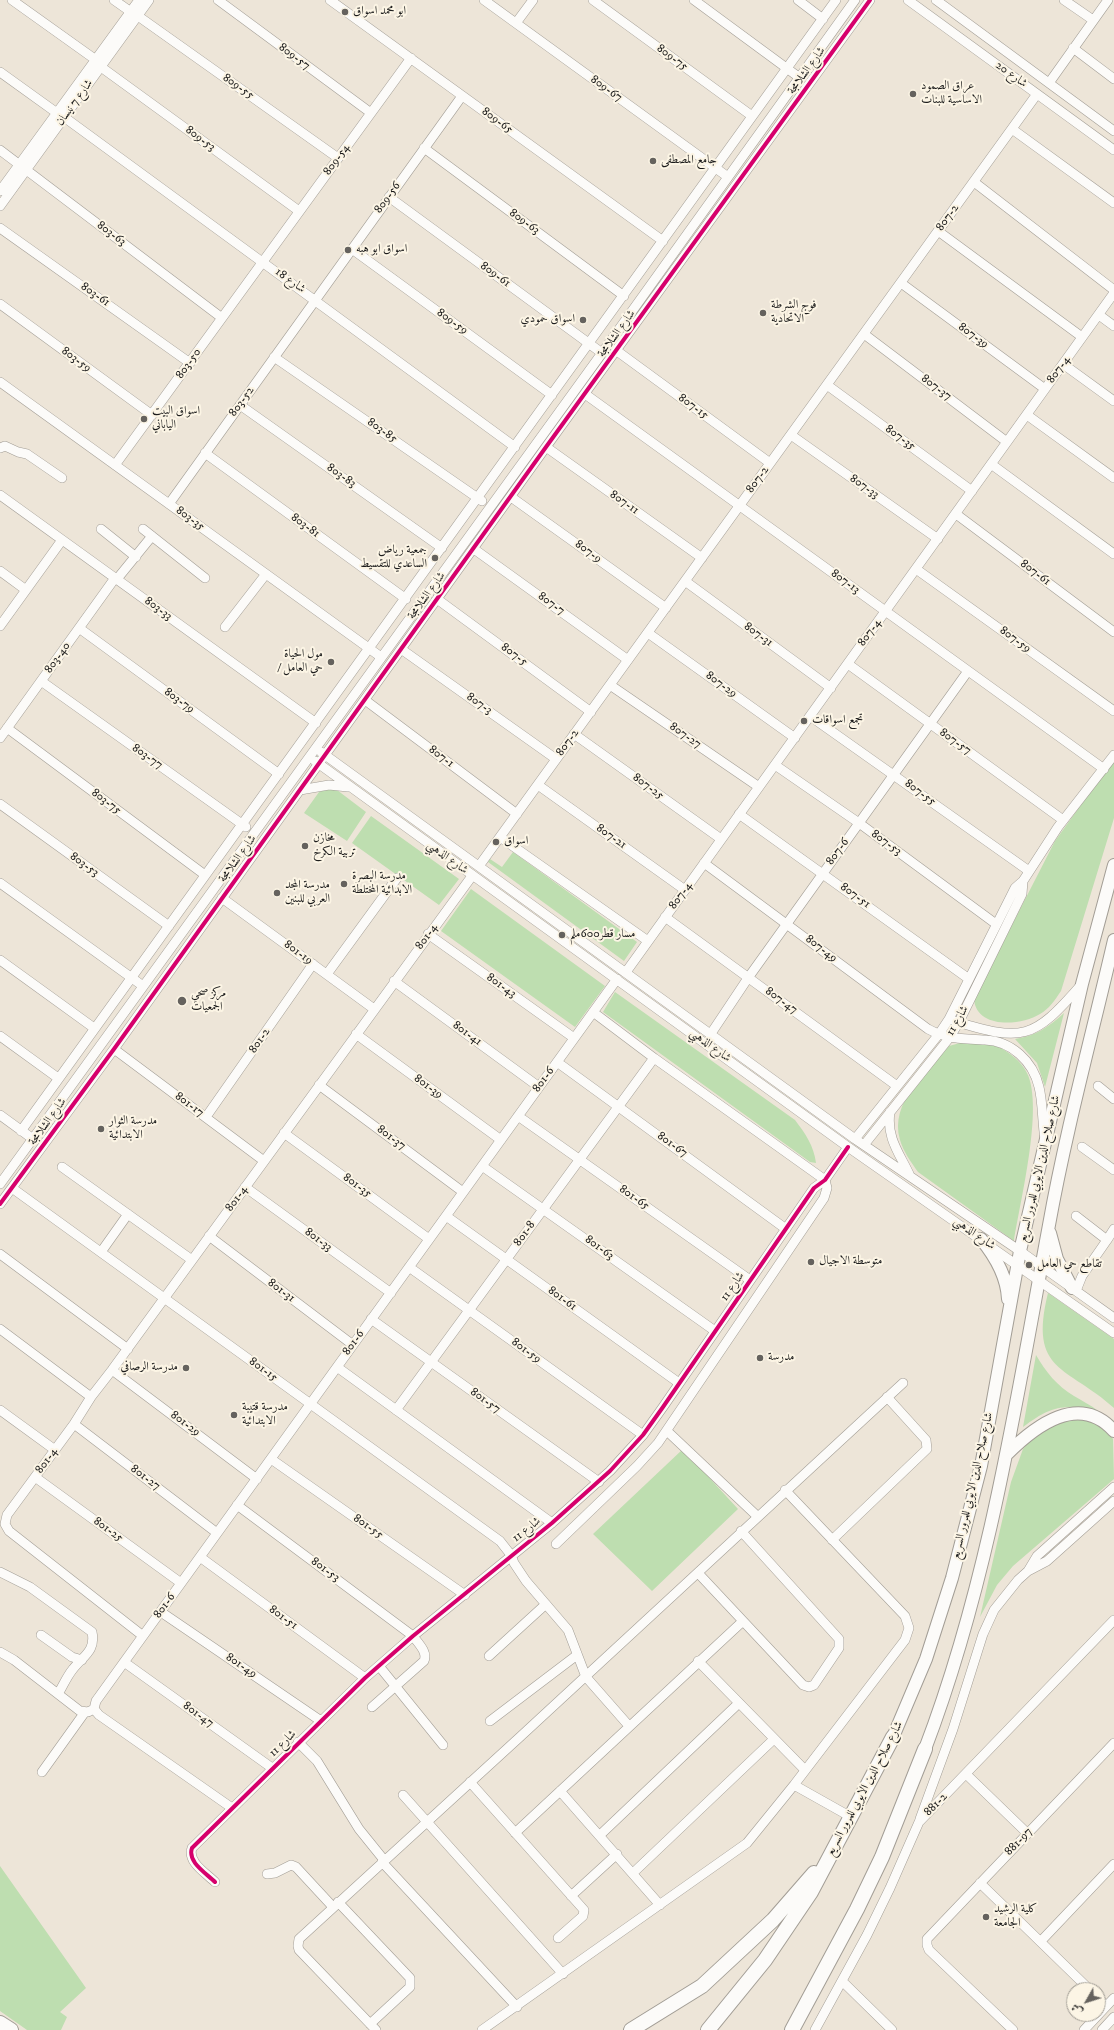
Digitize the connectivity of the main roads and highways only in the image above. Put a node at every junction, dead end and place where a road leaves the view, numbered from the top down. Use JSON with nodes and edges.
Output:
{"nodes":[{"id":1,"x":1114,"y":866,"type":"edge"},
{"id":2,"x":1114,"y":940,"type":"edge"},
{"id":3,"x":1049,"y":1224,"type":"junction"},
{"id":4,"x":981,"y":1239,"type":"road end"},
{"id":5,"x":1074,"y":1290,"type":"road end"},
{"id":6,"x":1008,"y":1311,"type":"junction"},
{"id":7,"x":1114,"y":1432,"type":"edge"},
{"id":8,"x":1007,"y":1454,"type":"junction"},
{"id":9,"x":893,"y":1737,"type":"joint"},
{"id":10,"x":926,"y":1749,"type":"joint"},
{"id":11,"x":834,"y":1850,"type":"junction"},
{"id":12,"x":0,"y":2023,"type":"edge"},
{"id":13,"x":11,"y":2030,"type":"edge"},
{"id":14,"x":631,"y":2030,"type":"edge"},
{"id":15,"x":708,"y":2030,"type":"edge"},
{"id":16,"x":792,"y":2030,"type":"edge"}],
"edges":[{"from":1,"to":6,"type":"main road","name":"شارع صلاح الدين الايوبي للمرور السريع"},
{"from":2,"to":3,"type":"main road","name":"شارع صلاح الدين الايوبي للمرور السريع"},
{"from":3,"to":5,"type":"main road"},
{"from":3,"to":8,"type":"main road","name":"شارع صلاح الدين الايوبي للمرور السريع"},
{"from":4,"to":6,"type":"main road"},
{"from":6,"to":9,"type":"main road","name":"شارع صلاح الدين الايوبي للمرور السريع"},
{"from":7,"to":8,"type":"main road"},
{"from":8,"to":10,"type":"main road","name":"شارع صلاح الدين الايوبي للمرور السريع"},
{"from":9,"to":11,"type":"highway","name":"شارع صلاح الدين الايوبي للمرور السريع"},
{"from":10,"to":16,"type":"highway","name":"شارع صلاح الدين الايوبي للمرور السريع"},
{"from":11,"to":14,"type":"highway"},
{"from":11,"to":15,"type":"highway","name":"شارع صلاح الدين الايوبي للمرور السريع"},
{"from":12,"to":13,"type":"highway"}]}
